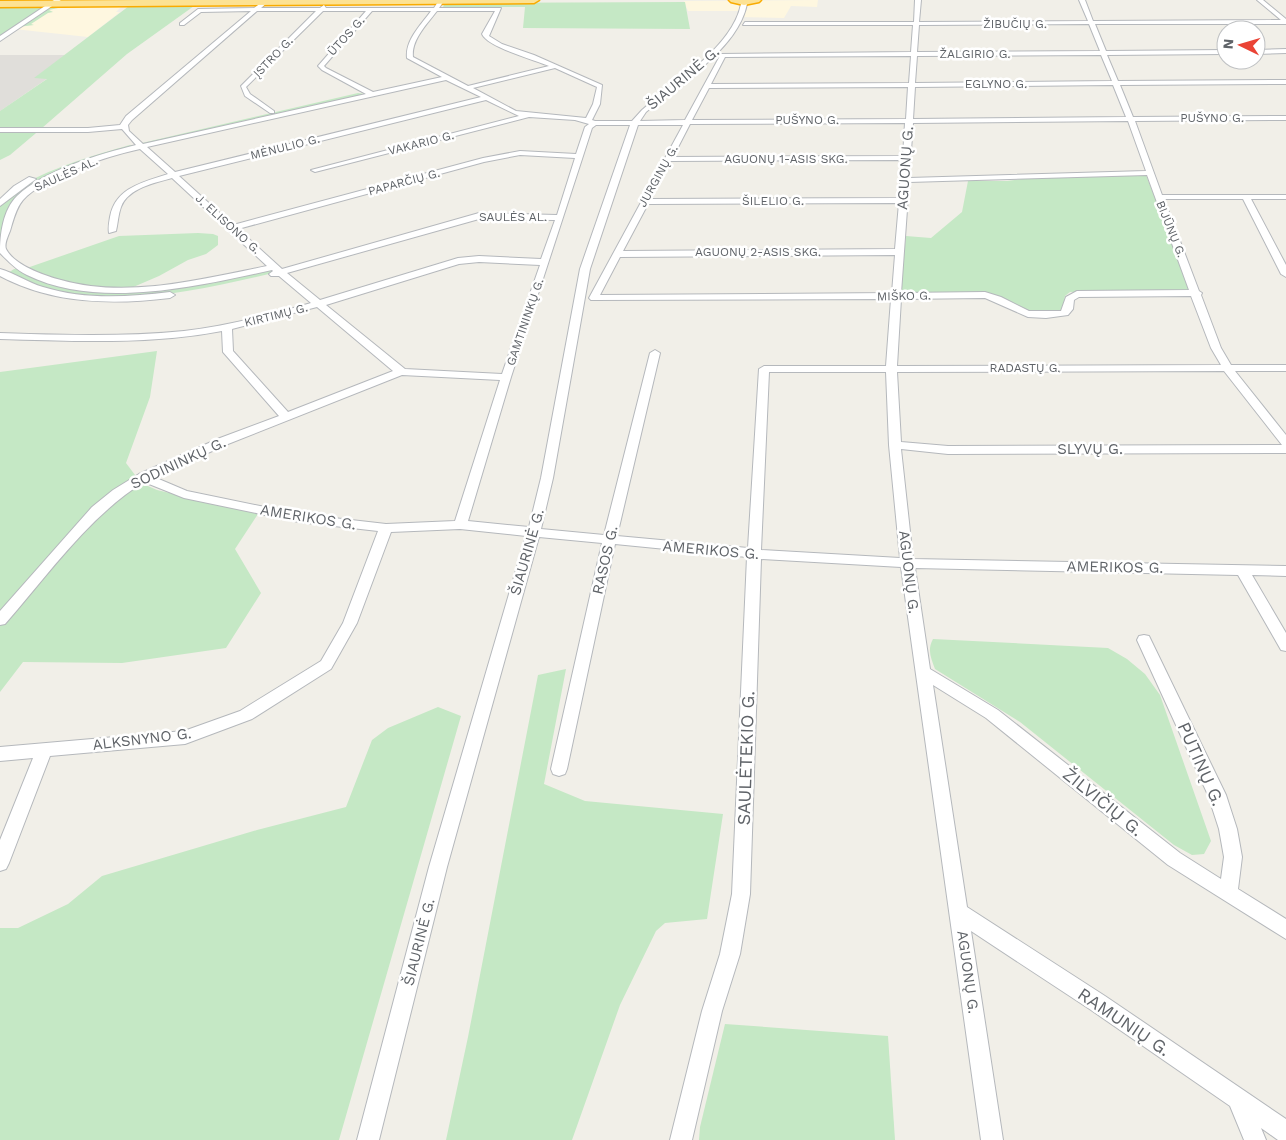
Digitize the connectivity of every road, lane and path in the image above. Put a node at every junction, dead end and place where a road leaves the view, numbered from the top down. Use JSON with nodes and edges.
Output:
{"nodes":[{"id":1,"x":534,"y":0,"type":"edge"},
{"id":2,"x":734,"y":0,"type":"edge"},
{"id":3,"x":756,"y":0,"type":"edge"},
{"id":4,"x":918,"y":0,"type":"edge"},
{"id":5,"x":1082,"y":0,"type":"edge"},
{"id":6,"x":1260,"y":0,"type":"edge"},
{"id":7,"x":55,"y":2,"type":"edge"},
{"id":8,"x":265,"y":2,"type":"junction"},
{"id":9,"x":330,"y":2,"type":"junction"},
{"id":10,"x":0,"y":4,"type":"edge"},
{"id":11,"x":438,"y":4,"type":"edge"},
{"id":12,"x":744,"y":4,"type":"dead end"},
{"id":13,"x":321,"y":9,"type":"junction"},
{"id":14,"x":371,"y":9,"type":"junction"},
{"id":15,"x":257,"y":10,"type":"junction"},
{"id":16,"x":1286,"y":22,"type":"edge"},
{"id":17,"x":1093,"y":23,"type":"junction"},
{"id":18,"x":182,"y":24,"type":"dead end"},
{"id":19,"x":745,"y":24,"type":"dead end"},
{"id":20,"x":917,"y":25,"type":"junction"},
{"id":21,"x":0,"y":38,"type":"edge"},
{"id":22,"x":1216,"y":52,"type":"edge"},
{"id":23,"x":1266,"y":52,"type":"edge"},
{"id":24,"x":1286,"y":52,"type":"edge"},
{"id":25,"x":1103,"y":53,"type":"junction"},
{"id":26,"x":914,"y":54,"type":"junction"},
{"id":27,"x":724,"y":55,"type":"joint"},
{"id":28,"x":556,"y":66,"type":"junction"},
{"id":29,"x":444,"y":76,"type":"junction"},
{"id":30,"x":1286,"y":82,"type":"edge"},
{"id":31,"x":1117,"y":84,"type":"junction"},
{"id":32,"x":911,"y":85,"type":"junction"},
{"id":33,"x":706,"y":86,"type":"junction"},
{"id":34,"x":466,"y":88,"type":"junction"},
{"id":35,"x":368,"y":93,"type":"junction"},
{"id":36,"x":486,"y":98,"type":"junction"},
{"id":37,"x":272,"y":112,"type":"junction"},
{"id":38,"x":526,"y":116,"type":"junction"},
{"id":39,"x":1129,"y":118,"type":"junction"},
{"id":40,"x":1286,"y":118,"type":"edge"},
{"id":41,"x":908,"y":120,"type":"junction"},
{"id":42,"x":591,"y":121,"type":"junction"},
{"id":43,"x":635,"y":122,"type":"junction"},
{"id":44,"x":688,"y":122,"type":"junction"},
{"id":45,"x":124,"y":127,"type":"junction"},
{"id":46,"x":0,"y":130,"type":"edge"},
{"id":47,"x":139,"y":144,"type":"junction"},
{"id":48,"x":578,"y":156,"type":"junction"},
{"id":49,"x":906,"y":158,"type":"junction"},
{"id":50,"x":667,"y":160,"type":"junction"},
{"id":51,"x":315,"y":170,"type":"dead end"},
{"id":52,"x":1150,"y":173,"type":"junction"},
{"id":53,"x":173,"y":175,"type":"junction"},
{"id":54,"x":904,"y":180,"type":"junction"},
{"id":55,"x":1158,"y":197,"type":"junction"},
{"id":56,"x":1246,"y":198,"type":"junction"},
{"id":57,"x":1286,"y":198,"type":"edge"},
{"id":58,"x":903,"y":200,"type":"junction"},
{"id":59,"x":644,"y":202,"type":"junction"},
{"id":60,"x":0,"y":203,"type":"edge"},
{"id":61,"x":560,"y":218,"type":"junction"},
{"id":62,"x":232,"y":228,"type":"junction"},
{"id":63,"x":112,"y":231,"type":"dead end"},
{"id":64,"x":899,"y":252,"type":"junction"},
{"id":65,"x":617,"y":254,"type":"junction"},
{"id":66,"x":545,"y":262,"type":"junction"},
{"id":67,"x":19,"y":266,"type":"junction"},
{"id":68,"x":278,"y":270,"type":"junction"},
{"id":69,"x":0,"y":272,"type":"edge"},
{"id":70,"x":1286,"y":274,"type":"edge"},
{"id":71,"x":1197,"y":294,"type":"junction"},
{"id":72,"x":896,"y":296,"type":"junction"},
{"id":73,"x":594,"y":298,"type":"joint"},
{"id":74,"x":320,"y":304,"type":"junction"},
{"id":75,"x":228,"y":327,"type":"junction"},
{"id":76,"x":0,"y":336,"type":"edge"},
{"id":77,"x":654,"y":353,"type":"dead end"},
{"id":78,"x":1227,"y":367,"type":"junction"},
{"id":79,"x":891,"y":368,"type":"junction"},
{"id":80,"x":1286,"y":368,"type":"edge"},
{"id":81,"x":764,"y":369,"type":"joint"},
{"id":82,"x":401,"y":372,"type":"junction"},
{"id":83,"x":506,"y":377,"type":"junction"},
{"id":84,"x":286,"y":417,"type":"junction"},
{"id":85,"x":1286,"y":443,"type":"edge"},
{"id":86,"x":895,"y":445,"type":"junction"},
{"id":87,"x":1286,"y":449,"type":"edge"},
{"id":88,"x":143,"y":477,"type":"junction"},
{"id":89,"x":460,"y":525,"type":"junction"},
{"id":90,"x":386,"y":528,"type":"junction"},
{"id":91,"x":534,"y":532,"type":"junction"},
{"id":92,"x":609,"y":540,"type":"junction"},
{"id":93,"x":754,"y":554,"type":"junction"},
{"id":94,"x":907,"y":564,"type":"junction"},
{"id":95,"x":1242,"y":570,"type":"junction"},
{"id":96,"x":1286,"y":571,"type":"edge"},
{"id":97,"x":0,"y":620,"type":"edge"},
{"id":98,"x":1144,"y":640,"type":"dead end"},
{"id":99,"x":1286,"y":646,"type":"edge"},
{"id":100,"x":922,"y":671,"type":"junction"},
{"id":101,"x":44,"y":750,"type":"junction"},
{"id":102,"x":0,"y":754,"type":"edge"},
{"id":103,"x":560,"y":769,"type":"dead end"},
{"id":104,"x":0,"y":863,"type":"edge"},
{"id":105,"x":1228,"y":893,"type":"junction"},
{"id":106,"x":960,"y":913,"type":"junction"},
{"id":107,"x":1286,"y":930,"type":"edge"},
{"id":108,"x":1238,"y":1100,"type":"junction"},
{"id":109,"x":1286,"y":1132,"type":"edge"},
{"id":110,"x":368,"y":1140,"type":"edge"},
{"id":111,"x":681,"y":1140,"type":"edge"},
{"id":112,"x":992,"y":1140,"type":"edge"},
{"id":113,"x":1255,"y":1140,"type":"edge"}],
"edges":[{"from":1,"to":11,"type":"highway"},
{"from":2,"to":3,"type":"highway"},
{"from":4,"to":20,"type":"street","name":"AGUONŲ G."},
{"from":5,"to":17,"type":"street","name":"BIJŪNŲ G."},
{"from":6,"to":16,"type":"street","name":"ŽIBUČIŲ G."},
{"from":7,"to":8,"type":"highway"},
{"from":7,"to":10,"type":"highway"},
{"from":7,"to":21,"type":"street"},
{"from":8,"to":9,"type":"highway"},
{"from":8,"to":15,"type":"street"},
{"from":9,"to":11,"type":"highway"},
{"from":9,"to":13,"type":"street","name":"ĮSTRO G."},
{"from":11,"to":14,"type":"street"},
{"from":11,"to":28,"type":"street"},
{"from":11,"to":29,"type":"street","name":"PUŠYNO G."},
{"from":12,"to":43,"type":"street","name":"ŠIAURINĖ G."},
{"from":13,"to":14,"type":"street"},
{"from":13,"to":15,"type":"street"},
{"from":13,"to":37,"type":"street","name":"ĮSTRO G."},
{"from":14,"to":35,"type":"street","name":"ŪTOS G."},
{"from":15,"to":18,"type":"street"},
{"from":15,"to":45,"type":"street"},
{"from":16,"to":17,"type":"street","name":"ŽIBUČIŲ G."},
{"from":17,"to":20,"type":"street","name":"ŽIBUČIŲ G."},
{"from":17,"to":25,"type":"street","name":"BIJŪNŲ G."},
{"from":19,"to":20,"type":"street","name":"ŽIBUČIŲ G."},
{"from":20,"to":26,"type":"street","name":"AGUONŲ G."},
{"from":22,"to":25,"type":"street","name":"ŽALGIRIO G."},
{"from":23,"to":24,"type":"street"},
{"from":25,"to":26,"type":"street","name":"ŽALGIRIO G."},
{"from":25,"to":31,"type":"street","name":"BIJŪNŲ G."},
{"from":26,"to":27,"type":"street","name":"ŽALGIRIO G."},
{"from":26,"to":32,"type":"street","name":"AGUONŲ G."},
{"from":27,"to":33,"type":"street","name":"JURGINŲ G."},
{"from":28,"to":34,"type":"street"},
{"from":28,"to":42,"type":"street","name":"GAMTININKŲ G."},
{"from":29,"to":34,"type":"street","name":"PUŠYNO G."},
{"from":29,"to":35,"type":"street","name":"SAULĖS AL."},
{"from":30,"to":31,"type":"street","name":"EGLYNO G."},
{"from":31,"to":32,"type":"street","name":"EGLYNO G."},
{"from":31,"to":39,"type":"street","name":"BIJŪNŲ G."},
{"from":32,"to":33,"type":"street","name":"EGLYNO G."},
{"from":32,"to":41,"type":"street","name":"AGUONŲ G."},
{"from":33,"to":44,"type":"street","name":"JURGINŲ G."},
{"from":34,"to":36,"type":"street","name":"PUŠYNO G."},
{"from":35,"to":37,"type":"street","name":"SAULĖS AL."},
{"from":35,"to":47,"type":"street","name":"SAULĖS AL."},
{"from":36,"to":38,"type":"street","name":"PUŠYNO G."},
{"from":36,"to":53,"type":"street","name":"MĖNULIO G."},
{"from":37,"to":47,"type":"street","name":"SAULĖS AL."},
{"from":38,"to":42,"type":"street","name":"PUŠYNO G."},
{"from":38,"to":51,"type":"street","name":"VAKARIO G."},
{"from":39,"to":40,"type":"street","name":"PUŠYNO G."},
{"from":39,"to":41,"type":"street","name":"PUŠYNO G."},
{"from":39,"to":52,"type":"street","name":"BIJŪNŲ G."},
{"from":41,"to":44,"type":"street","name":"PUŠYNO G."},
{"from":41,"to":49,"type":"street","name":"AGUONŲ G."},
{"from":42,"to":43,"type":"street","name":"PUŠYNO G."},
{"from":42,"to":48,"type":"street","name":"GAMTININKŲ G."},
{"from":43,"to":44,"type":"street","name":"PUŠYNO G."},
{"from":43,"to":91,"type":"street","name":"ŠIAURINĖ G."},
{"from":44,"to":50,"type":"street","name":"JURGINŲ G."},
{"from":45,"to":46,"type":"street"},
{"from":45,"to":47,"type":"street","name":"J. ELISONO G."},
{"from":47,"to":53,"type":"street","name":"J. ELISONO G."},
{"from":47,"to":60,"type":"street","name":"SAULĖS AL."},
{"from":47,"to":67,"type":"street","name":"SAULĖS AL."},
{"from":48,"to":61,"type":"street","name":"GAMTININKŲ G."},
{"from":48,"to":62,"type":"street","name":"PAPARČIŲ G."},
{"from":49,"to":50,"type":"street","name":"AGUONŲ 1-ASIS SKG."},
{"from":49,"to":54,"type":"street","name":"AGUONŲ G."},
{"from":50,"to":59,"type":"street","name":"JURGINŲ G."},
{"from":52,"to":54,"type":"street"},
{"from":52,"to":55,"type":"street","name":"BIJŪNŲ G."},
{"from":53,"to":62,"type":"street","name":"J. ELISONO G."},
{"from":53,"to":63,"type":"street","name":"MĖNULIO G."},
{"from":54,"to":58,"type":"street","name":"AGUONŲ G."},
{"from":55,"to":56,"type":"street"},
{"from":55,"to":71,"type":"street","name":"BIJŪNŲ G."},
{"from":56,"to":57,"type":"street"},
{"from":56,"to":70,"type":"street"},
{"from":58,"to":59,"type":"street","name":"ŠILELIO G."},
{"from":58,"to":64,"type":"street","name":"AGUONŲ G."},
{"from":59,"to":65,"type":"street","name":"JURGINŲ G."},
{"from":61,"to":66,"type":"street","name":"GAMTININKŲ G."},
{"from":61,"to":68,"type":"street","name":"SAULĖS AL."},
{"from":62,"to":68,"type":"street","name":"J. ELISONO G."},
{"from":64,"to":65,"type":"street","name":"AGUONŲ 2-ASIS SKG."},
{"from":64,"to":72,"type":"street","name":"AGUONŲ G."},
{"from":65,"to":73,"type":"street","name":"JURGINŲ G."},
{"from":66,"to":74,"type":"street","name":"KIRTIMŲ G."},
{"from":66,"to":83,"type":"street","name":"GAMTININKŲ G."},
{"from":67,"to":68,"type":"street","name":"SAULĖS AL."},
{"from":67,"to":69,"type":"street"},
{"from":68,"to":69,"type":"street","name":"SAULĖS AL."},
{"from":68,"to":74,"type":"street","name":"J. ELISONO G."},
{"from":71,"to":72,"type":"street","name":"MIŠKO G."},
{"from":71,"to":78,"type":"street","name":"BIJŪNŲ G."},
{"from":72,"to":73,"type":"street","name":"MIŠKO G."},
{"from":72,"to":79,"type":"street","name":"AGUONŲ G."},
{"from":74,"to":75,"type":"street","name":"KIRTIMŲ G."},
{"from":74,"to":82,"type":"street","name":"J. ELISONO G."},
{"from":75,"to":76,"type":"street","name":"KIRTIMŲ G."},
{"from":75,"to":84,"type":"street"},
{"from":77,"to":92,"type":"street","name":"RASOS G."},
{"from":78,"to":79,"type":"street","name":"RADASTŲ G."},
{"from":78,"to":80,"type":"street","name":"RADASTŲ G."},
{"from":78,"to":85,"type":"street","name":"BIJŪNŲ G."},
{"from":79,"to":81,"type":"street","name":"RADASTŲ G."},
{"from":79,"to":86,"type":"street","name":"AGUONŲ G."},
{"from":81,"to":93,"type":"street","name":"SAULĖTEKIO G."},
{"from":82,"to":83,"type":"street"},
{"from":82,"to":84,"type":"street","name":"SODININKŲ G."},
{"from":83,"to":89,"type":"street","name":"GAMTININKŲ G."},
{"from":84,"to":88,"type":"street","name":"SODININKŲ G."},
{"from":86,"to":87,"type":"street","name":"SLYVŲ G."},
{"from":86,"to":94,"type":"street","name":"AGUONŲ G."},
{"from":88,"to":90,"type":"street","name":"AMERIKOS G."},
{"from":88,"to":97,"type":"street","name":"SODININKŲ G."},
{"from":89,"to":90,"type":"street","name":"AMERIKOS G."},
{"from":89,"to":91,"type":"street","name":"AMERIKOS G."},
{"from":90,"to":101,"type":"street","name":"ALKSNYNO G."},
{"from":91,"to":92,"type":"street","name":"AMERIKOS G."},
{"from":91,"to":110,"type":"street","name":"ŠIAURINĖ G."},
{"from":92,"to":93,"type":"street","name":"AMERIKOS G."},
{"from":92,"to":103,"type":"street","name":"RASOS G."},
{"from":93,"to":94,"type":"street","name":"AMERIKOS G."},
{"from":93,"to":111,"type":"street","name":"SAULĖTEKIO G."},
{"from":94,"to":95,"type":"street","name":"AMERIKOS G."},
{"from":94,"to":100,"type":"street","name":"AGUONŲ G."},
{"from":95,"to":96,"type":"street","name":"AMERIKOS G."},
{"from":95,"to":99,"type":"street"},
{"from":98,"to":105,"type":"street","name":"PUTINŲ G."},
{"from":100,"to":105,"type":"street","name":"ŽILVIČIŲ G."},
{"from":100,"to":106,"type":"street","name":"AGUONŲ G."},
{"from":101,"to":102,"type":"street","name":"ALKSNYNO G."},
{"from":101,"to":104,"type":"street"},
{"from":105,"to":107,"type":"street","name":"ŽILVIČIŲ G."},
{"from":106,"to":108,"type":"street","name":"RAMUNIŲ G."},
{"from":106,"to":112,"type":"street","name":"AGUONŲ G."},
{"from":108,"to":109,"type":"street","name":"RAMUNIŲ G."},
{"from":108,"to":113,"type":"street"}]}
